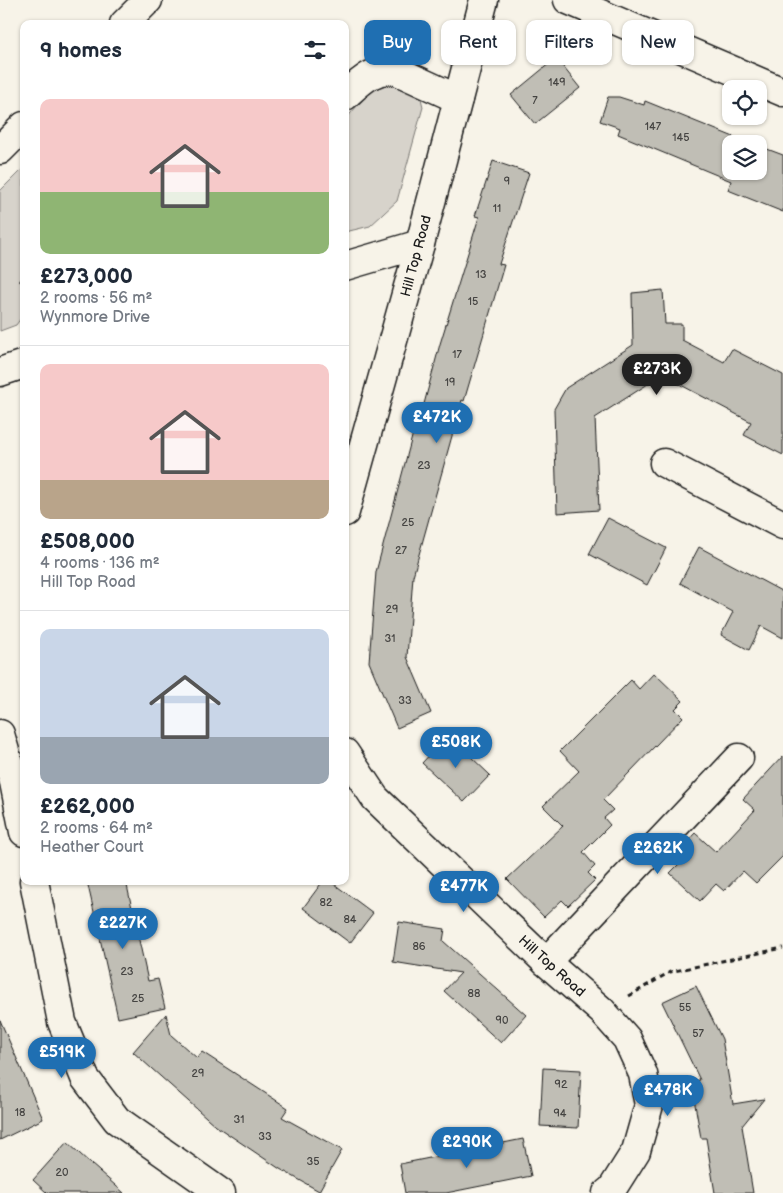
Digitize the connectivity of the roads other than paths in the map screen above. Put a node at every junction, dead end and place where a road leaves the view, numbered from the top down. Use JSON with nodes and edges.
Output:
{"nodes":[{"id":1,"x":148,"y":0,"type":"edge"},
{"id":2,"x":484,"y":0,"type":"edge"},
{"id":3,"x":568,"y":0,"type":"edge"},
{"id":4,"x":128,"y":20,"type":"edge"},
{"id":5,"x":349,"y":92,"type":"edge"},
{"id":6,"x":783,"y":92,"type":"edge"},
{"id":7,"x":458,"y":99,"type":"junction"},
{"id":8,"x":20,"y":130,"type":"edge"},
{"id":9,"x":0,"y":150,"type":"edge"},
{"id":10,"x":420,"y":244,"type":"junction"},
{"id":11,"x":349,"y":265,"type":"edge"},
{"id":12,"x":20,"y":365,"type":"edge"},
{"id":13,"x":0,"y":372,"type":"edge"},
{"id":14,"x":664,"y":462,"type":"dead end"},
{"id":15,"x":349,"y":498,"type":"edge"},
{"id":16,"x":783,"y":525,"type":"edge"},
{"id":17,"x":0,"y":734,"type":"edge"},
{"id":18,"x":739,"y":758,"type":"dead end"},
{"id":19,"x":349,"y":759,"type":"edge"},
{"id":20,"x":7,"y":783,"type":"edge"},
{"id":21,"x":20,"y":820,"type":"edge"},
{"id":22,"x":35,"y":885,"type":"edge"},
{"id":23,"x":546,"y":962,"type":"junction"},
{"id":24,"x":612,"y":1192,"type":"edge"},
{"id":25,"x":221,"y":1193,"type":"edge"}],
"edges":[{"from":1,"to":4,"type":"street"},
{"from":2,"to":7,"type":"street","name":"Hill Top Road"},
{"from":3,"to":6,"type":"street"},
{"from":5,"to":7,"type":"street"},
{"from":7,"to":10,"type":"street","name":"Hill Top Road"},
{"from":8,"to":9,"type":"street"},
{"from":10,"to":11,"type":"street"},
{"from":10,"to":15,"type":"street","name":"Hill Top Road"},
{"from":12,"to":13,"type":"street"},
{"from":14,"to":16,"type":"street"},
{"from":17,"to":20,"type":"street"},
{"from":18,"to":23,"type":"street"},
{"from":19,"to":23,"type":"street","name":"Hill Top Road"},
{"from":20,"to":21,"type":"street"},
{"from":22,"to":25,"type":"street"},
{"from":23,"to":24,"type":"street","name":"Hill Top Road"}]}
